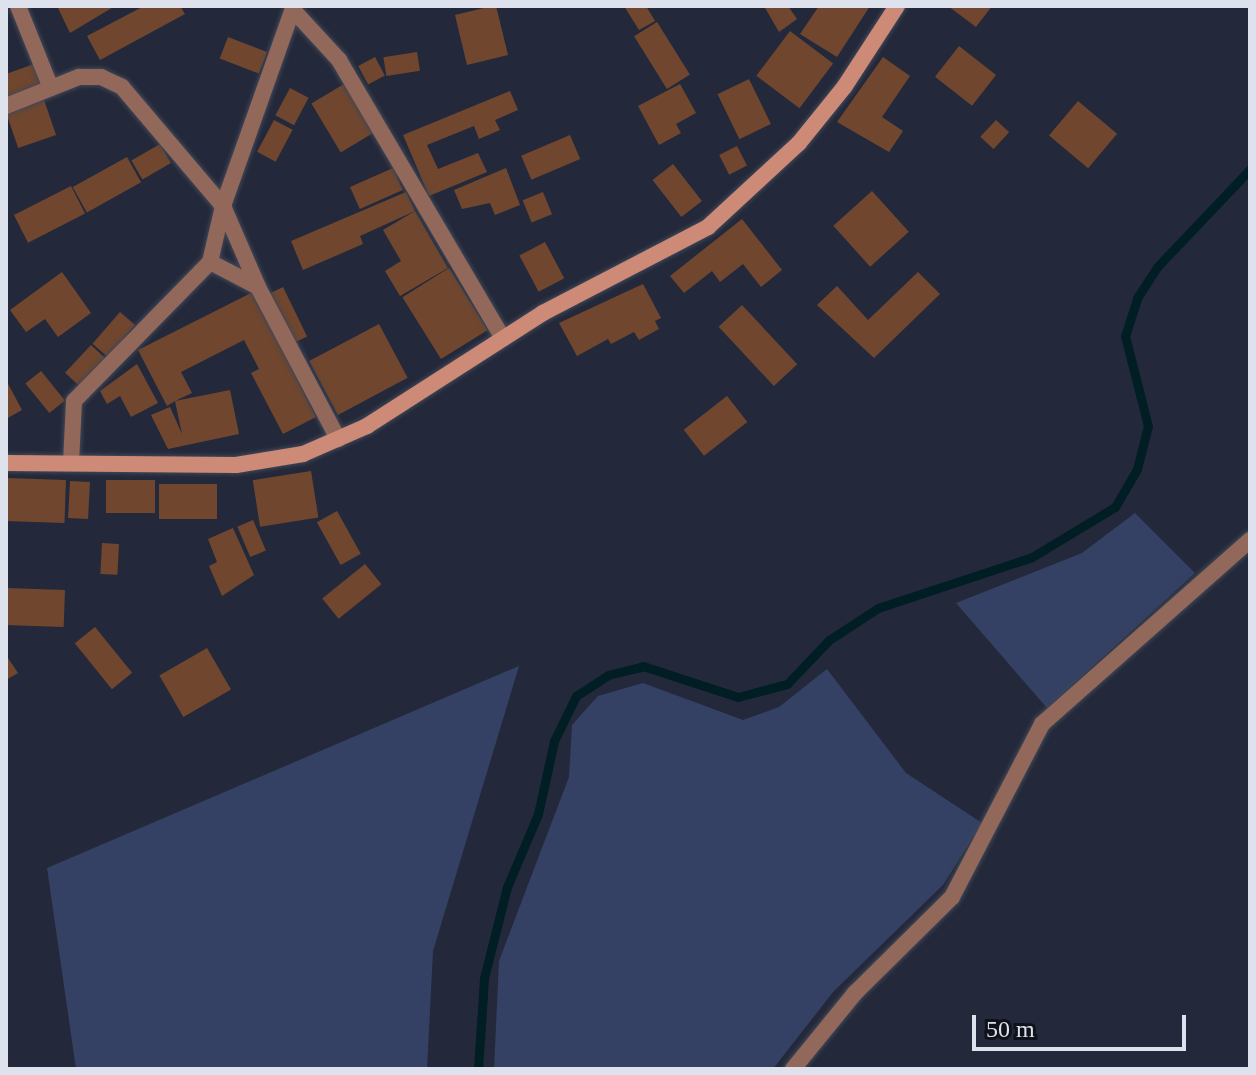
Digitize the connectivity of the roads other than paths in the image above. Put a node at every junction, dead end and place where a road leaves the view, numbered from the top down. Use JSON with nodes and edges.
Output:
{"nodes":[{"id":1,"x":18,"y":6,"type":"edge"},
{"id":2,"x":897,"y":6,"type":"edge"},
{"id":3,"x":294,"y":8,"type":"edge"},
{"id":4,"x":51,"y":88,"type":"junction"},
{"id":5,"x":6,"y":106,"type":"edge"},
{"id":6,"x":223,"y":206,"type":"junction"},
{"id":7,"x":210,"y":262,"type":"junction"},
{"id":8,"x":258,"y":287,"type":"junction"},
{"id":9,"x":503,"y":338,"type":"junction"},
{"id":10,"x":338,"y":439,"type":"junction"},
{"id":11,"x":6,"y":463,"type":"edge"},
{"id":12,"x":71,"y":463,"type":"junction"},
{"id":13,"x":1250,"y":540,"type":"edge"},
{"id":14,"x":793,"y":1069,"type":"edge"}],
"edges":[{"from":1,"to":4,"type":"street"},
{"from":2,"to":9,"type":"street"},
{"from":3,"to":6,"type":"street"},
{"from":3,"to":9,"type":"street"},
{"from":4,"to":5,"type":"street"},
{"from":4,"to":6,"type":"street"},
{"from":6,"to":7,"type":"street"},
{"from":6,"to":8,"type":"street"},
{"from":7,"to":8,"type":"street"},
{"from":7,"to":12,"type":"street"},
{"from":8,"to":10,"type":"street"},
{"from":9,"to":10,"type":"street"},
{"from":10,"to":12,"type":"street"},
{"from":11,"to":12,"type":"street"},
{"from":13,"to":14,"type":"street"}]}
